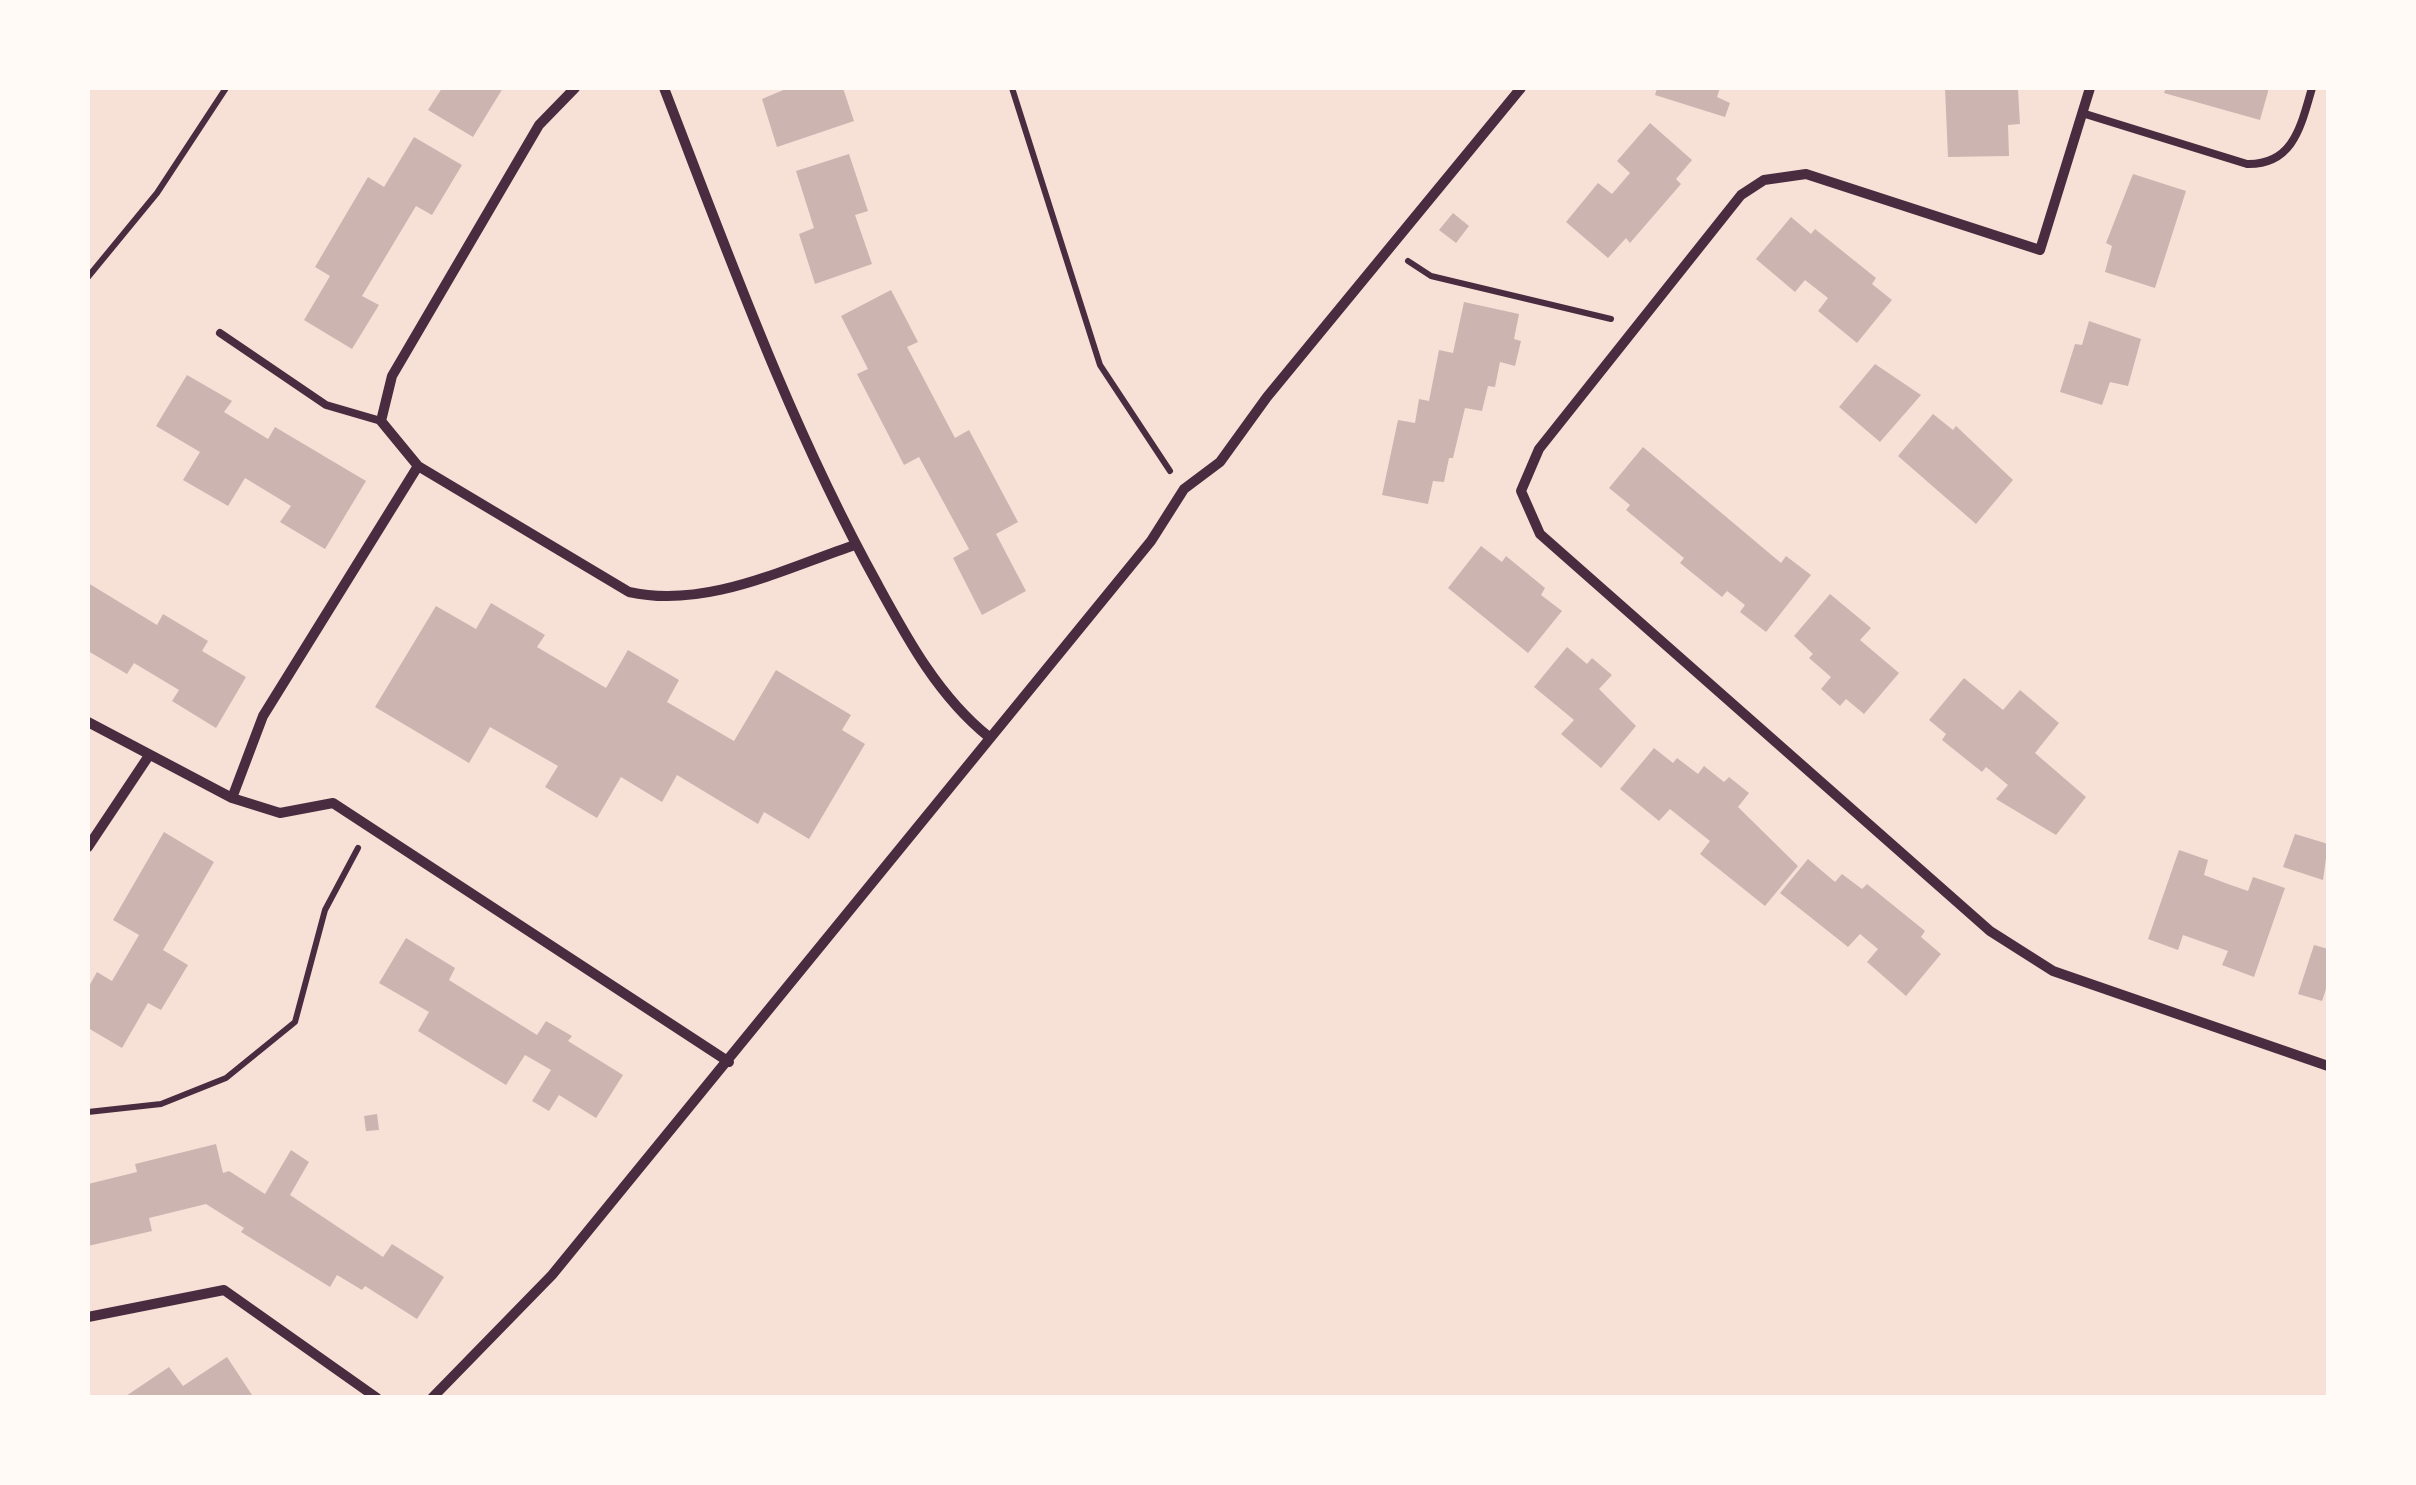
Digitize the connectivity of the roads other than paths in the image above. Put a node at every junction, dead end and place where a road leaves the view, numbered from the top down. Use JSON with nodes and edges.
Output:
{"nodes":[{"id":1,"x":575,"y":88,"type":"edge"},
{"id":2,"x":664,"y":88,"type":"edge"},
{"id":3,"x":1520,"y":88,"type":"edge"},
{"id":4,"x":2090,"y":88,"type":"edge"},
{"id":5,"x":2312,"y":88,"type":"edge"},
{"id":6,"x":2082,"y":113,"type":"junction"},
{"id":7,"x":220,"y":333,"type":"dead end"},
{"id":8,"x":382,"y":421,"type":"junction"},
{"id":9,"x":418,"y":466,"type":"junction"},
{"id":10,"x":856,"y":545,"type":"junction"},
{"id":11,"x":88,"y":722,"type":"edge"},
{"id":12,"x":990,"y":737,"type":"junction"},
{"id":13,"x":148,"y":756,"type":"junction"},
{"id":14,"x":232,"y":798,"type":"junction"},
{"id":15,"x":88,"y":847,"type":"edge"},
{"id":16,"x":729,"y":1062,"type":"junction"},
{"id":17,"x":2328,"y":1066,"type":"edge"},
{"id":18,"x":88,"y":1317,"type":"edge"},
{"id":19,"x":377,"y":1398,"type":"edge"},
{"id":20,"x":432,"y":1398,"type":"edge"}],
"edges":[{"from":1,"to":8,"type":"street"},
{"from":2,"to":10,"type":"street"},
{"from":3,"to":12,"type":"street"},
{"from":4,"to":6,"type":"street"},
{"from":5,"to":6,"type":"lane"},
{"from":6,"to":17,"type":"street"},
{"from":7,"to":8,"type":"lane"},
{"from":8,"to":9,"type":"street"},
{"from":9,"to":10,"type":"street"},
{"from":9,"to":14,"type":"street"},
{"from":10,"to":12,"type":"street"},
{"from":11,"to":13,"type":"street"},
{"from":12,"to":16,"type":"street"},
{"from":13,"to":14,"type":"street"},
{"from":13,"to":15,"type":"street"},
{"from":14,"to":16,"type":"street"},
{"from":16,"to":20,"type":"street"},
{"from":18,"to":19,"type":"street"}]}
